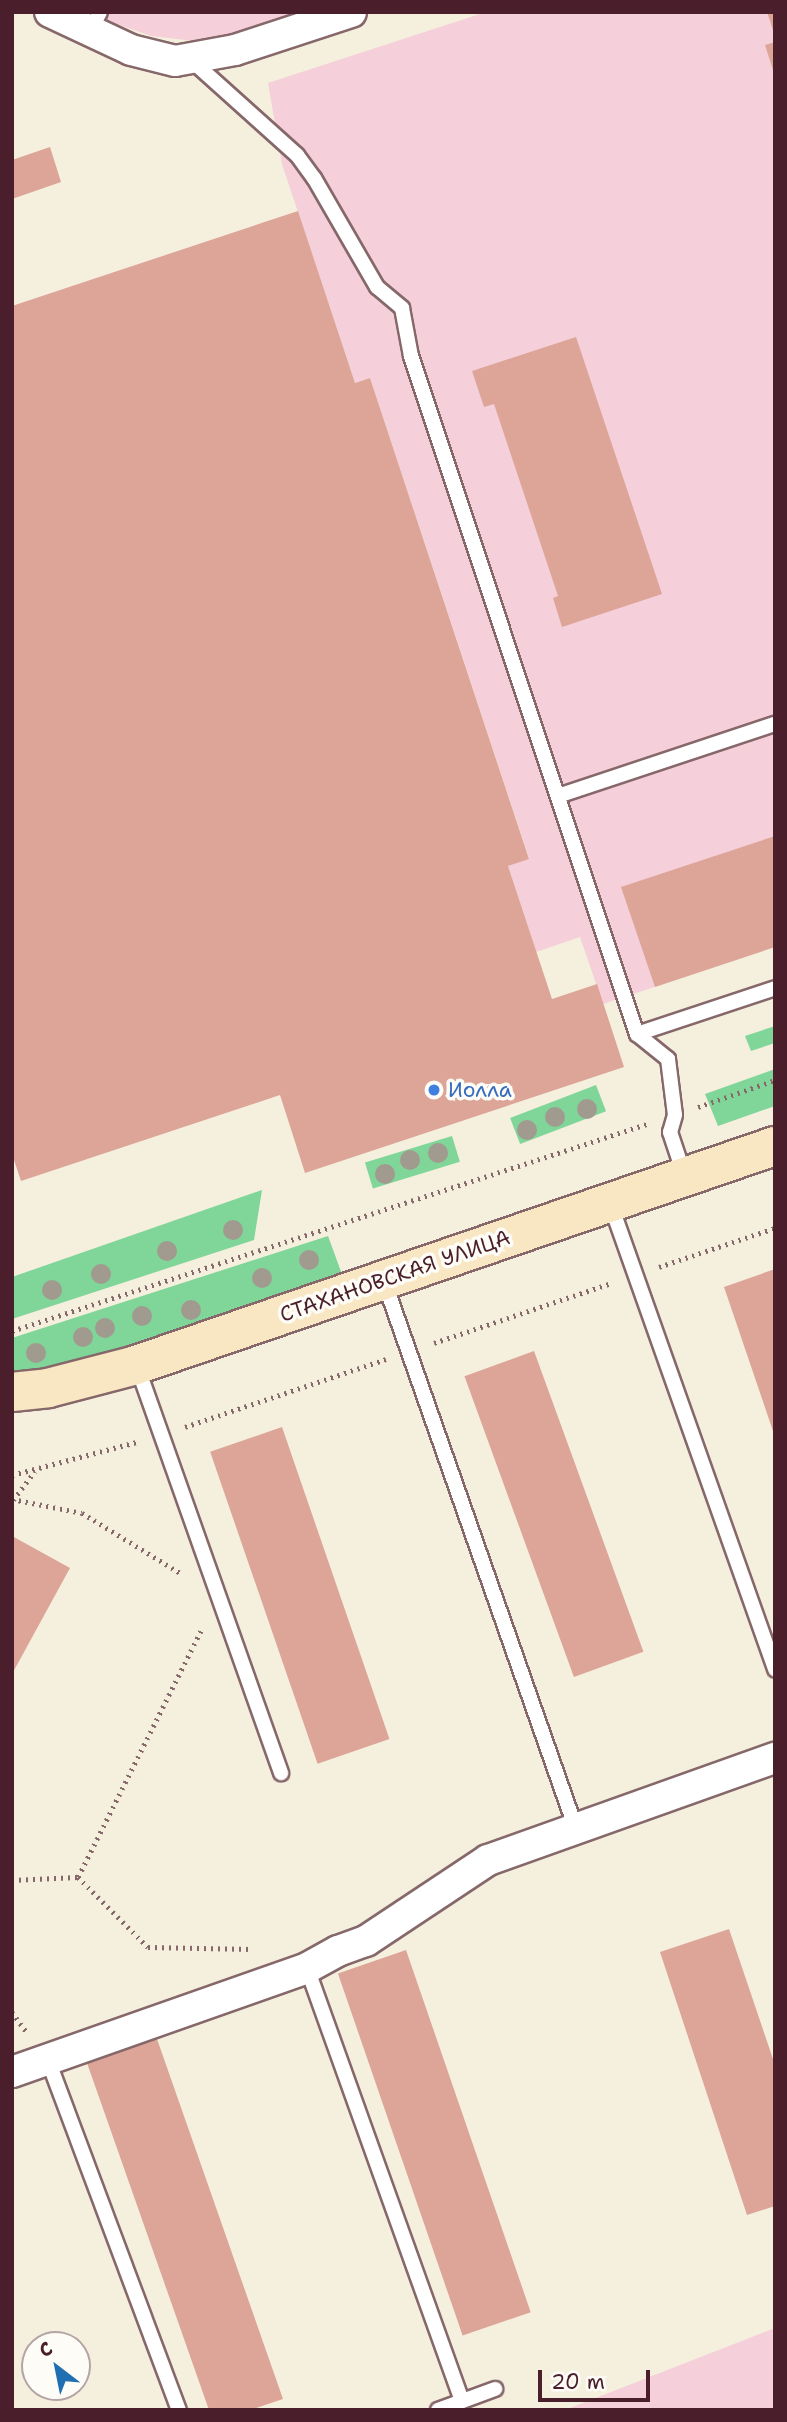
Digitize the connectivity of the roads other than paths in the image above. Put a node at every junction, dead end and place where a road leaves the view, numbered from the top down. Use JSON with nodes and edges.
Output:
{"nodes":[{"id":1,"x":50,"y":12,"type":"edge"},
{"id":2,"x":351,"y":12,"type":"edge"},
{"id":3,"x":95,"y":22,"type":"edge"},
{"id":4,"x":189,"y":58,"type":"junction"},
{"id":5,"x":775,"y":724,"type":"edge"},
{"id":6,"x":558,"y":796,"type":"junction"},
{"id":7,"x":775,"y":988,"type":"edge"},
{"id":8,"x":637,"y":1034,"type":"junction"},
{"id":9,"x":775,"y":1146,"type":"edge"},
{"id":10,"x":684,"y":1177,"type":"junction"},
{"id":11,"x":610,"y":1202,"type":"junction"},
{"id":12,"x":384,"y":1280,"type":"junction"},
{"id":13,"x":136,"y":1365,"type":"junction"},
{"id":14,"x":12,"y":1392,"type":"edge"},
{"id":15,"x":775,"y":1670,"type":"edge"},
{"id":16,"x":775,"y":1758,"type":"edge"},
{"id":17,"x":281,"y":1773,"type":"dead end"},
{"id":18,"x":576,"y":1829,"type":"junction"},
{"id":19,"x":307,"y":1968,"type":"junction"},
{"id":20,"x":48,"y":2060,"type":"junction"},
{"id":21,"x":12,"y":2072,"type":"edge"},
{"id":22,"x":495,"y":2389,"type":"dead end"},
{"id":23,"x":462,"y":2400,"type":"junction"},
{"id":24,"x":179,"y":2410,"type":"edge"},
{"id":25,"x":438,"y":2410,"type":"edge"}],
"edges":[{"from":1,"to":3,"type":"street"},
{"from":2,"to":4,"type":"street"},
{"from":3,"to":4,"type":"street"},
{"from":4,"to":6,"type":"lane"},
{"from":5,"to":6,"type":"lane"},
{"from":6,"to":8,"type":"lane"},
{"from":7,"to":8,"type":"lane"},
{"from":8,"to":10,"type":"lane"},
{"from":9,"to":10,"type":"main road","name":"СТАХАНОВСКАЯ УЛИЦА"},
{"from":10,"to":11,"type":"main road","name":"СТАХАНОВСКАЯ УЛИЦА"},
{"from":11,"to":12,"type":"main road","name":"СТАХАНОВСКАЯ УЛИЦА"},
{"from":11,"to":15,"type":"lane"},
{"from":12,"to":13,"type":"main road","name":"СТАХАНОВСКАЯ УЛИЦА"},
{"from":12,"to":18,"type":"lane"},
{"from":13,"to":14,"type":"main road","name":"СТАХАНОВСКАЯ УЛИЦА"},
{"from":13,"to":17,"type":"lane"},
{"from":16,"to":18,"type":"street"},
{"from":18,"to":19,"type":"street"},
{"from":19,"to":20,"type":"street"},
{"from":19,"to":23,"type":"lane"},
{"from":20,"to":21,"type":"street"},
{"from":20,"to":24,"type":"lane"},
{"from":22,"to":23,"type":"lane"},
{"from":23,"to":25,"type":"lane"}]}
